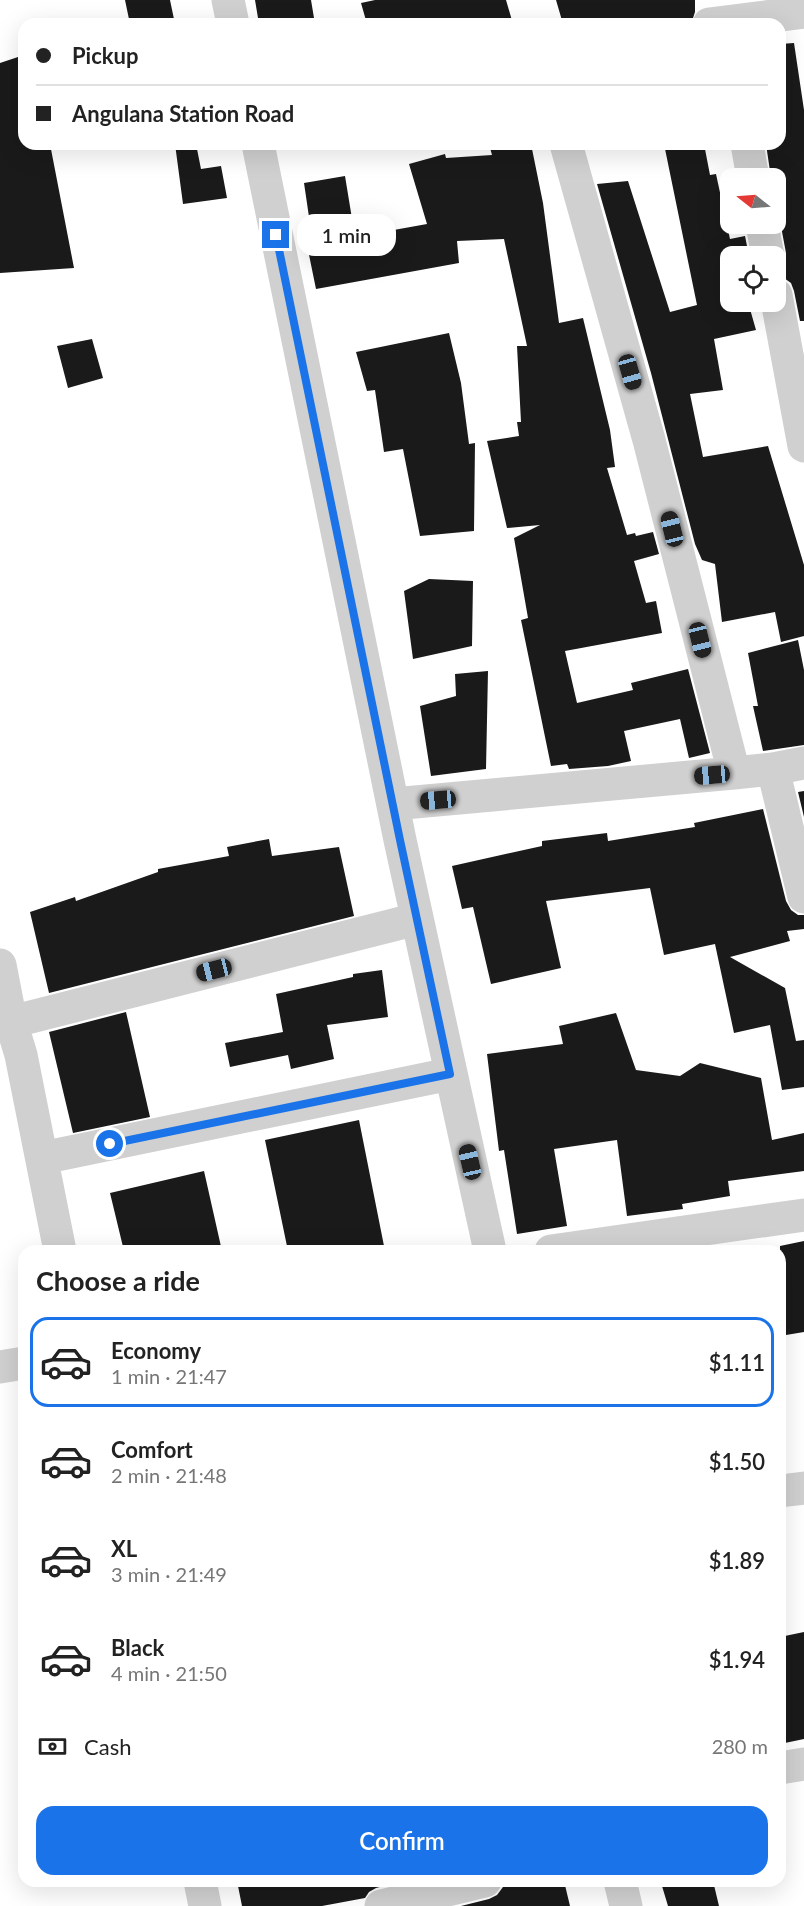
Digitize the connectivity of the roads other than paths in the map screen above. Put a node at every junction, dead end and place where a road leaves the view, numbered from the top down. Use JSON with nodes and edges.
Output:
{"nodes":[{"id":1,"x":228,"y":0,"type":"edge"},
{"id":2,"x":804,"y":12,"type":"edge"},
{"id":3,"x":232,"y":18,"type":"edge"},
{"id":4,"x":758,"y":18,"type":"edge"},
{"id":5,"x":259,"y":150,"type":"edge"},
{"id":6,"x":568,"y":150,"type":"edge"},
{"id":7,"x":748,"y":150,"type":"edge"},
{"id":8,"x":751,"y":168,"type":"edge"},
{"id":9,"x":779,"y":312,"type":"edge"},
{"id":10,"x":804,"y":446,"type":"edge"},
{"id":11,"x":789,"y":766,"type":"edge"},
{"id":12,"x":734,"y":773,"type":"junction"},
{"id":13,"x":393,"y":804,"type":"junction"},
{"id":14,"x":804,"y":897,"type":"edge"},
{"id":15,"x":417,"y":919,"type":"junction"},
{"id":16,"x":0,"y":965,"type":"edge"},
{"id":17,"x":11,"y":1022,"type":"junction"},
{"id":18,"x":11,"y":1057,"type":"edge"},
{"id":19,"x":450,"y":1074,"type":"junction"},
{"id":20,"x":42,"y":1158,"type":"junction"},
{"id":21,"x":804,"y":1215,"type":"edge"},
{"id":22,"x":59,"y":1245,"type":"edge"},
{"id":23,"x":489,"y":1245,"type":"edge"},
{"id":24,"x":593,"y":1245,"type":"edge"},
{"id":25,"x":18,"y":1364,"type":"edge"},
{"id":26,"x":0,"y":1367,"type":"edge"},
{"id":27,"x":804,"y":1488,"type":"edge"},
{"id":28,"x":786,"y":1490,"type":"edge"},
{"id":29,"x":804,"y":1764,"type":"edge"},
{"id":30,"x":786,"y":1767,"type":"edge"},
{"id":31,"x":201,"y":1887,"type":"edge"},
{"id":32,"x":451,"y":1887,"type":"edge"},
{"id":33,"x":621,"y":1887,"type":"edge"},
{"id":34,"x":400,"y":1896,"type":"edge"},
{"id":35,"x":205,"y":1906,"type":"edge"},
{"id":36,"x":626,"y":1906,"type":"edge"}],
"edges":[{"from":1,"to":3,"type":"street"},
{"from":2,"to":4,"type":"street"},
{"from":5,"to":13,"type":"street"},
{"from":6,"to":12,"type":"street"},
{"from":7,"to":8,"type":"street"},
{"from":9,"to":10,"type":"street"},
{"from":11,"to":12,"type":"street"},
{"from":11,"to":14,"type":"street"},
{"from":12,"to":13,"type":"street"},
{"from":13,"to":15,"type":"street"},
{"from":15,"to":17,"type":"street"},
{"from":15,"to":19,"type":"street"},
{"from":16,"to":17,"type":"street"},
{"from":17,"to":18,"type":"street"},
{"from":18,"to":20,"type":"street"},
{"from":19,"to":20,"type":"street"},
{"from":19,"to":23,"type":"street"},
{"from":20,"to":22,"type":"street"},
{"from":21,"to":24,"type":"street"},
{"from":25,"to":26,"type":"street"},
{"from":27,"to":28,"type":"street"},
{"from":29,"to":30,"type":"street"},
{"from":31,"to":35,"type":"street"},
{"from":32,"to":34,"type":"street"},
{"from":33,"to":36,"type":"street"}]}
